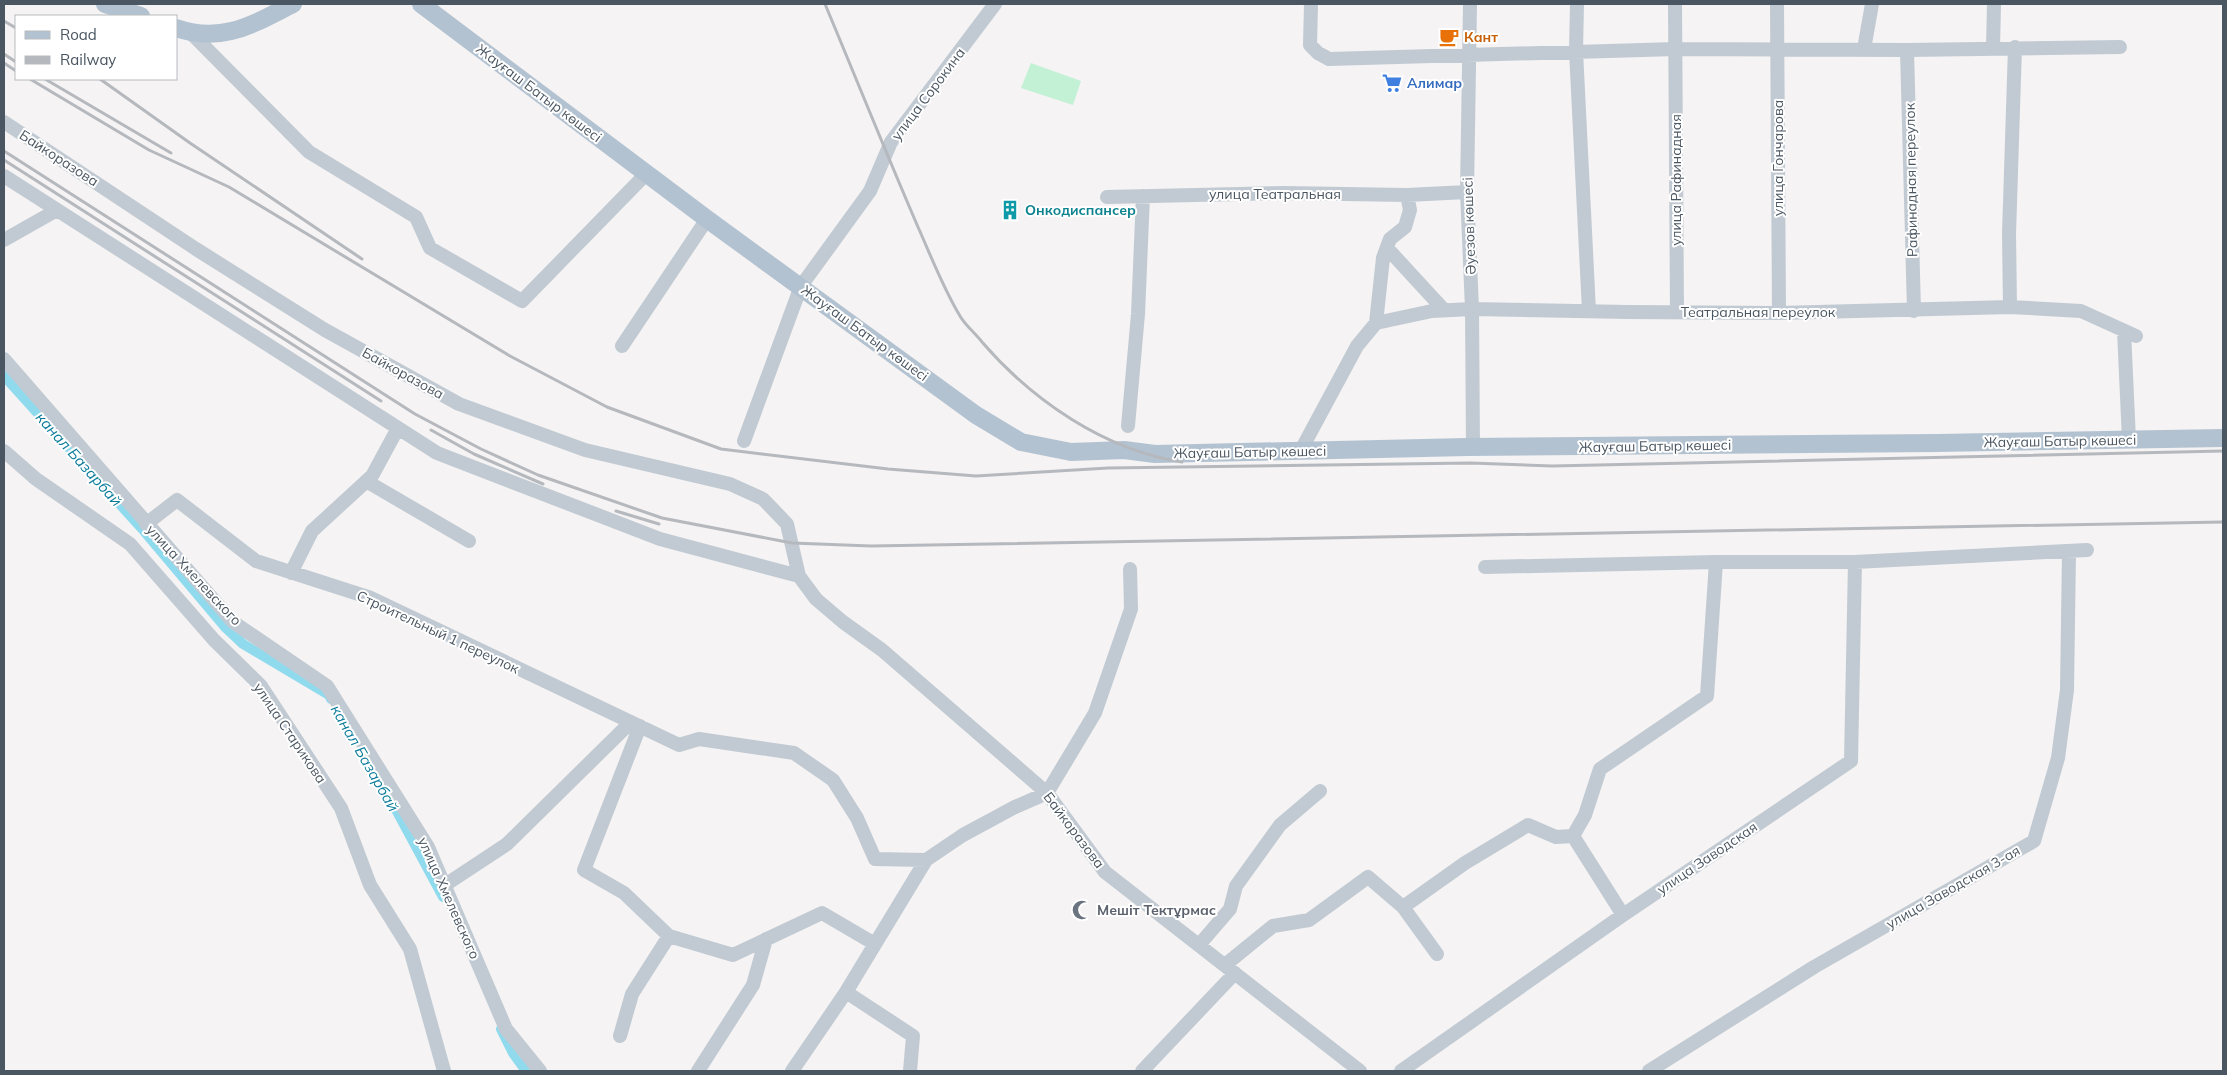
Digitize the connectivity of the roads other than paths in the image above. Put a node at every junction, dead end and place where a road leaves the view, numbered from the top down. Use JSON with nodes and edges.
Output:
{"nodes":[{"id":1,"x":105,"y":4,"type":"edge"},
{"id":2,"x":293,"y":4,"type":"edge"},
{"id":3,"x":420,"y":4,"type":"edge"},
{"id":4,"x":995,"y":4,"type":"edge"},
{"id":5,"x":1311,"y":4,"type":"edge"},
{"id":6,"x":1470,"y":4,"type":"edge"},
{"id":7,"x":1577,"y":4,"type":"edge"},
{"id":8,"x":1675,"y":4,"type":"edge"},
{"id":9,"x":1777,"y":4,"type":"edge"},
{"id":10,"x":1872,"y":4,"type":"edge"},
{"id":11,"x":1994,"y":4,"type":"edge"},
{"id":12,"x":139,"y":15,"type":"edge"},
{"id":13,"x":184,"y":31,"type":"edge"},
{"id":14,"x":2120,"y":47,"type":"dead end"},
{"id":15,"x":1993,"y":48,"type":"junction"},
{"id":16,"x":2014,"y":48,"type":"junction"},
{"id":17,"x":1676,"y":49,"type":"junction"},
{"id":18,"x":1864,"y":49,"type":"junction"},
{"id":19,"x":1777,"y":50,"type":"junction"},
{"id":20,"x":1908,"y":50,"type":"junction"},
{"id":21,"x":1576,"y":51,"type":"junction"},
{"id":22,"x":1469,"y":55,"type":"junction"},
{"id":23,"x":4,"y":122,"type":"edge"},
{"id":24,"x":646,"y":174,"type":"junction"},
{"id":25,"x":4,"y":176,"type":"edge"},
{"id":26,"x":1467,"y":192,"type":"junction"},
{"id":27,"x":1407,"y":194,"type":"junction"},
{"id":28,"x":1143,"y":196,"type":"junction"},
{"id":29,"x":1107,"y":197,"type":"dead end"},
{"id":30,"x":57,"y":210,"type":"junction"},
{"id":31,"x":707,"y":219,"type":"junction"},
{"id":32,"x":4,"y":240,"type":"edge"},
{"id":33,"x":1387,"y":248,"type":"junction"},
{"id":34,"x":801,"y":286,"type":"junction"},
{"id":35,"x":2010,"y":307,"type":"junction"},
{"id":36,"x":1472,"y":309,"type":"junction"},
{"id":37,"x":1444,"y":310,"type":"junction"},
{"id":38,"x":1914,"y":311,"type":"junction"},
{"id":39,"x":1589,"y":312,"type":"junction"},
{"id":40,"x":1676,"y":312,"type":"junction"},
{"id":41,"x":1779,"y":313,"type":"junction"},
{"id":42,"x":1376,"y":323,"type":"junction"},
{"id":43,"x":622,"y":346,"type":"dead end"},
{"id":44,"x":4,"y":360,"type":"edge"},
{"id":45,"x":1128,"y":426,"type":"dead end"},
{"id":46,"x":398,"y":428,"type":"junction"},
{"id":47,"x":2223,"y":438,"type":"edge"},
{"id":48,"x":2129,"y":440,"type":"junction"},
{"id":49,"x":744,"y":441,"type":"dead end"},
{"id":50,"x":1473,"y":448,"type":"junction"},
{"id":51,"x":4,"y":450,"type":"edge"},
{"id":52,"x":1300,"y":452,"type":"junction"},
{"id":53,"x":366,"y":481,"type":"junction"},
{"id":54,"x":146,"y":524,"type":"junction"},
{"id":55,"x":469,"y":541,"type":"dead end"},
{"id":56,"x":2087,"y":550,"type":"dead end"},
{"id":57,"x":2069,"y":552,"type":"junction"},
{"id":58,"x":1716,"y":562,"type":"junction"},
{"id":59,"x":1855,"y":562,"type":"junction"},
{"id":60,"x":1485,"y":567,"type":"dead end"},
{"id":61,"x":1130,"y":569,"type":"dead end"},
{"id":62,"x":291,"y":573,"type":"junction"},
{"id":63,"x":799,"y":576,"type":"junction"},
{"id":64,"x":635,"y":724,"type":"junction"},
{"id":65,"x":1320,"y":791,"type":"dead end"},
{"id":66,"x":1047,"y":793,"type":"junction"},
{"id":67,"x":1573,"y":836,"type":"junction"},
{"id":68,"x":926,"y":860,"type":"junction"},
{"id":69,"x":445,"y":886,"type":"junction"},
{"id":70,"x":1403,"y":906,"type":"junction"},
{"id":71,"x":1623,"y":916,"type":"junction"},
{"id":72,"x":669,"y":936,"type":"junction"},
{"id":73,"x":766,"y":940,"type":"junction"},
{"id":74,"x":876,"y":944,"type":"junction"},
{"id":75,"x":1199,"y":945,"type":"junction"},
{"id":76,"x":1437,"y":954,"type":"dead end"},
{"id":77,"x":1230,"y":969,"type":"junction"},
{"id":78,"x":846,"y":992,"type":"junction"},
{"id":79,"x":620,"y":1036,"type":"dead end"},
{"id":80,"x":444,"y":1071,"type":"edge"},
{"id":81,"x":540,"y":1071,"type":"edge"},
{"id":82,"x":698,"y":1071,"type":"edge"},
{"id":83,"x":792,"y":1071,"type":"edge"},
{"id":84,"x":910,"y":1071,"type":"edge"},
{"id":85,"x":1142,"y":1071,"type":"edge"},
{"id":86,"x":1360,"y":1071,"type":"edge"},
{"id":87,"x":1401,"y":1071,"type":"edge"},
{"id":88,"x":1649,"y":1071,"type":"edge"}],
"edges":[{"from":1,"to":12,"type":"main road"},
{"from":2,"to":13,"type":"main road"},
{"from":3,"to":24,"type":"main road","name":"Жауғаш Батыр көшесі"},
{"from":4,"to":34,"type":"street","name":"улица Сорокина"},
{"from":5,"to":22,"type":"street"},
{"from":6,"to":22,"type":"street","name":"Әуезов көшесі"},
{"from":7,"to":21,"type":"street"},
{"from":8,"to":17,"type":"street","name":"улица Рафинадная"},
{"from":9,"to":19,"type":"street","name":"улица Гончарова"},
{"from":10,"to":18,"type":"street"},
{"from":11,"to":15,"type":"street"},
{"from":13,"to":24,"type":"street"},
{"from":14,"to":16,"type":"street"},
{"from":15,"to":16,"type":"street"},
{"from":15,"to":20,"type":"street"},
{"from":16,"to":35,"type":"street"},
{"from":17,"to":19,"type":"street"},
{"from":17,"to":21,"type":"street"},
{"from":17,"to":40,"type":"street","name":"улица Рафинадная"},
{"from":18,"to":19,"type":"street"},
{"from":18,"to":20,"type":"street"},
{"from":19,"to":41,"type":"street","name":"улица Гончарова"},
{"from":20,"to":38,"type":"street","name":"Рафинадная переулок"},
{"from":21,"to":22,"type":"street"},
{"from":21,"to":39,"type":"street"},
{"from":22,"to":26,"type":"street","name":"Әуезов көшесі"},
{"from":23,"to":63,"type":"street","name":"Байкоразова"},
{"from":24,"to":31,"type":"main road","name":"Жауғаш Батыр көшесі"},
{"from":25,"to":30,"type":"street"},
{"from":26,"to":27,"type":"street","name":"улица Театральная"},
{"from":26,"to":36,"type":"street","name":"Әуезов көшесі"},
{"from":27,"to":28,"type":"street","name":"улица Театральная"},
{"from":27,"to":33,"type":"street"},
{"from":28,"to":29,"type":"street","name":"улица Театральная"},
{"from":28,"to":45,"type":"street"},
{"from":30,"to":32,"type":"street"},
{"from":30,"to":46,"type":"street"},
{"from":31,"to":34,"type":"main road","name":"Жауғаш Батыр көшесі"},
{"from":31,"to":43,"type":"street"},
{"from":33,"to":37,"type":"street"},
{"from":33,"to":42,"type":"street"},
{"from":34,"to":49,"type":"street","name":"улица Сорокина"},
{"from":34,"to":52,"type":"main road","name":"Жауғаш Батыр көшесі"},
{"from":35,"to":38,"type":"street","name":"Театральная переулок"},
{"from":35,"to":48,"type":"street","name":"Театральная переулок"},
{"from":36,"to":37,"type":"street","name":"Театральная переулок"},
{"from":36,"to":39,"type":"street","name":"Театральная переулок"},
{"from":36,"to":50,"type":"street","name":"Әуезов көшесі"},
{"from":37,"to":42,"type":"street","name":"Театральная переулок"},
{"from":38,"to":41,"type":"street","name":"Театральная переулок"},
{"from":39,"to":40,"type":"street","name":"Театральная переулок"},
{"from":40,"to":41,"type":"street","name":"Театральная переулок"},
{"from":42,"to":52,"type":"street"},
{"from":44,"to":54,"type":"street","name":"улица Хмелевского"},
{"from":46,"to":53,"type":"street"},
{"from":46,"to":63,"type":"street"},
{"from":47,"to":48,"type":"main road","name":"Жауғаш Батыр көшесі"},
{"from":48,"to":50,"type":"main road","name":"Жауғаш Батыр көшесі"},
{"from":50,"to":52,"type":"main road","name":"Жауғаш Батыр көшесі"},
{"from":51,"to":80,"type":"street","name":"улица Старикова"},
{"from":53,"to":55,"type":"street"},
{"from":53,"to":62,"type":"street"},
{"from":54,"to":62,"type":"street","name":"Строительный 1 переулок"},
{"from":54,"to":69,"type":"street","name":"улица Хмелевского"},
{"from":56,"to":57,"type":"street"},
{"from":57,"to":59,"type":"street"},
{"from":57,"to":88,"type":"street","name":"улица Заводская 3-ая"},
{"from":58,"to":59,"type":"street"},
{"from":58,"to":60,"type":"street"},
{"from":58,"to":67,"type":"street"},
{"from":59,"to":71,"type":"street","name":"улица Заводская"},
{"from":61,"to":66,"type":"street"},
{"from":62,"to":64,"type":"street","name":"Строительный 1 переулок"},
{"from":63,"to":66,"type":"street","name":"Байкоразова"},
{"from":64,"to":68,"type":"street","name":"Строительный 1 переулок"},
{"from":64,"to":69,"type":"street"},
{"from":64,"to":72,"type":"street"},
{"from":65,"to":75,"type":"street"},
{"from":66,"to":68,"type":"street"},
{"from":66,"to":75,"type":"street","name":"Байкоразова"},
{"from":67,"to":70,"type":"street"},
{"from":67,"to":71,"type":"street"},
{"from":68,"to":74,"type":"street"},
{"from":69,"to":81,"type":"street","name":"улица Хмелевского"},
{"from":70,"to":76,"type":"street"},
{"from":70,"to":77,"type":"street"},
{"from":71,"to":87,"type":"street","name":"улица Заводская"},
{"from":72,"to":73,"type":"street"},
{"from":72,"to":79,"type":"street"},
{"from":73,"to":74,"type":"street"},
{"from":73,"to":82,"type":"street"},
{"from":74,"to":78,"type":"street"},
{"from":75,"to":77,"type":"street","name":"Байкоразова"},
{"from":77,"to":85,"type":"street"},
{"from":77,"to":86,"type":"street","name":"Байкоразова"},
{"from":78,"to":83,"type":"street"},
{"from":78,"to":84,"type":"street"}]}
